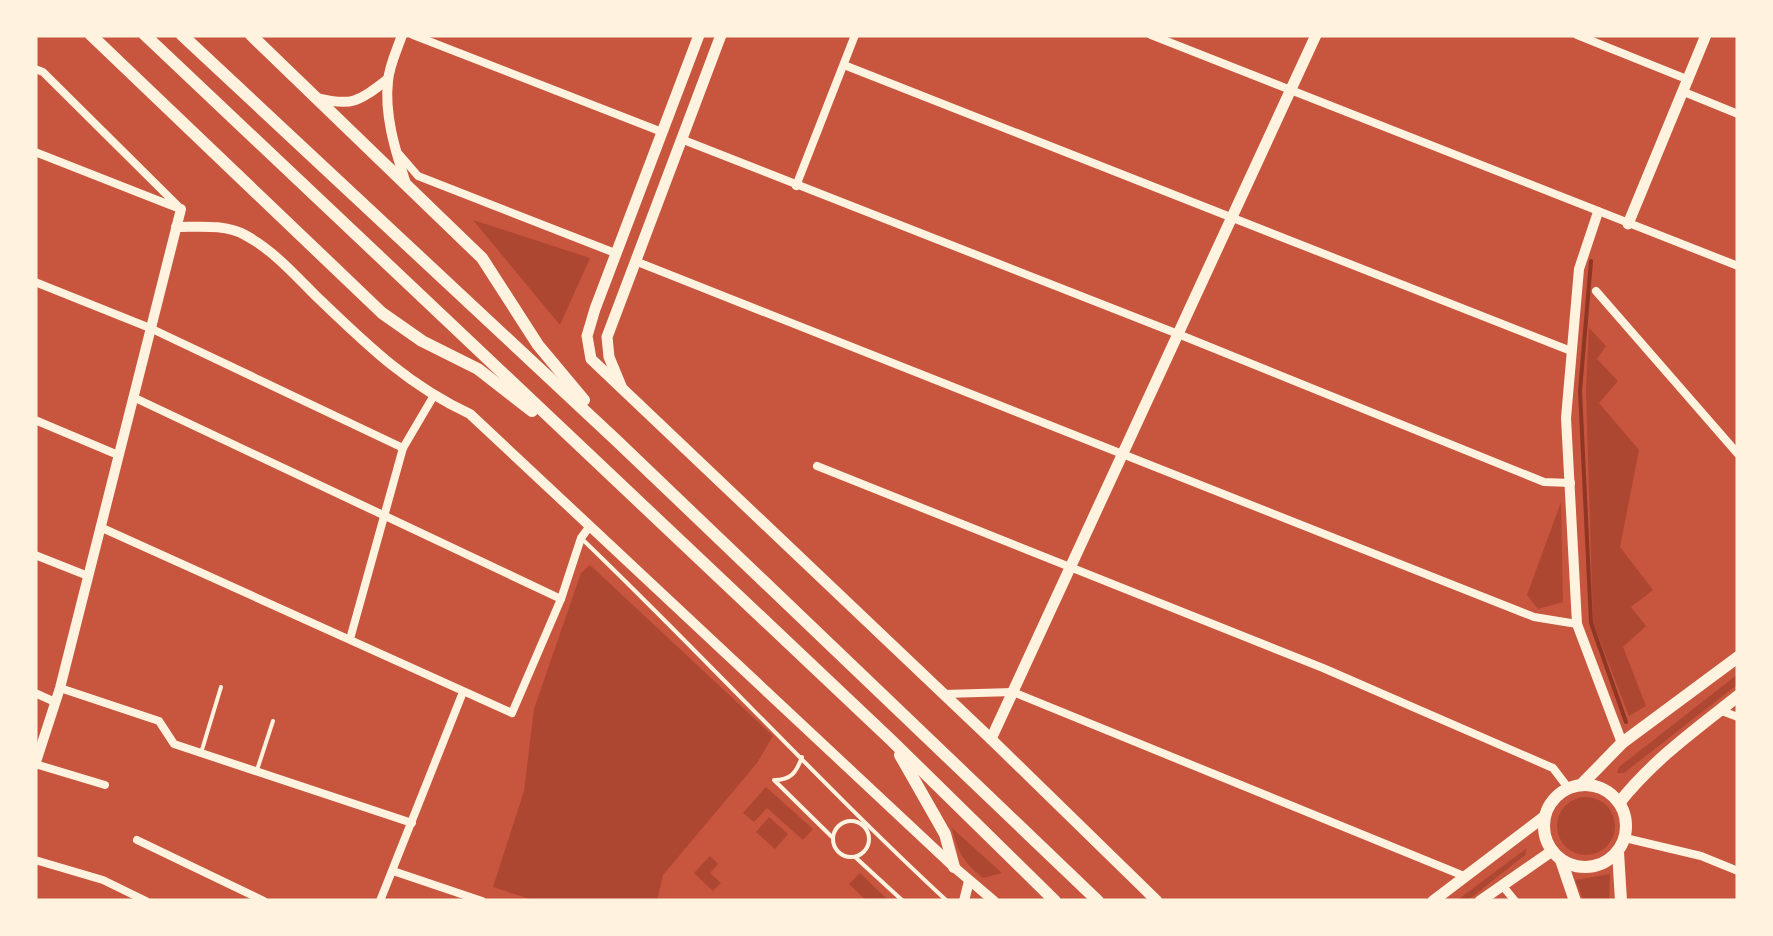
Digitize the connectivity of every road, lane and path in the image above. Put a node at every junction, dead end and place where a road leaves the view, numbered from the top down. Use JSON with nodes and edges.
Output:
{"nodes":[{"id":1,"x":91,"y":35,"type":"edge"},
{"id":2,"x":145,"y":35,"type":"edge"},
{"id":3,"x":182,"y":35,"type":"edge"},
{"id":4,"x":250,"y":35,"type":"edge"},
{"id":5,"x":402,"y":35,"type":"edge"},
{"id":6,"x":413,"y":35,"type":"edge"},
{"id":7,"x":699,"y":35,"type":"edge"},
{"id":8,"x":721,"y":35,"type":"edge"},
{"id":9,"x":856,"y":35,"type":"edge"},
{"id":10,"x":1151,"y":35,"type":"edge"},
{"id":11,"x":1316,"y":35,"type":"edge"},
{"id":12,"x":1576,"y":35,"type":"edge"},
{"id":13,"x":1706,"y":35,"type":"edge"},
{"id":14,"x":844,"y":65,"type":"junction"},
{"id":15,"x":35,"y":68,"type":"edge"},
{"id":16,"x":388,"y":80,"type":"junction"},
{"id":17,"x":1686,"y":86,"type":"junction"},
{"id":18,"x":1291,"y":89,"type":"junction"},
{"id":19,"x":314,"y":97,"type":"junction"},
{"id":20,"x":1738,"y":114,"type":"edge"},
{"id":21,"x":662,"y":132,"type":"junction"},
{"id":22,"x":681,"y":139,"type":"junction"},
{"id":23,"x":395,"y":150,"type":"junction"},
{"id":24,"x":40,"y":154,"type":"edge"},
{"id":25,"x":407,"y":185,"type":"junction"},
{"id":26,"x":796,"y":186,"type":"junction"},
{"id":27,"x":182,"y":209,"type":"junction"},
{"id":28,"x":1598,"y":212,"type":"junction"},
{"id":29,"x":1232,"y":216,"type":"junction"},
{"id":30,"x":1628,"y":224,"type":"junction"},
{"id":31,"x":176,"y":227,"type":"junction"},
{"id":32,"x":614,"y":253,"type":"junction"},
{"id":33,"x":634,"y":261,"type":"junction"},
{"id":34,"x":1738,"y":266,"type":"edge"},
{"id":35,"x":35,"y":282,"type":"edge"},
{"id":36,"x":1596,"y":292,"type":"dead end"},
{"id":37,"x":150,"y":328,"type":"junction"},
{"id":38,"x":1178,"y":334,"type":"junction"},
{"id":39,"x":1571,"y":351,"type":"junction"},
{"id":40,"x":623,"y":390,"type":"junction"},
{"id":41,"x":132,"y":397,"type":"junction"},
{"id":42,"x":432,"y":397,"type":"junction"},
{"id":43,"x":35,"y":420,"type":"edge"},
{"id":44,"x":618,"y":441,"type":"junction"},
{"id":45,"x":403,"y":448,"type":"junction"},
{"id":46,"x":1123,"y":453,"type":"junction"},
{"id":47,"x":1738,"y":454,"type":"edge"},
{"id":48,"x":118,"y":455,"type":"junction"},
{"id":49,"x":598,"y":464,"type":"junction"},
{"id":50,"x":817,"y":466,"type":"dead end"},
{"id":51,"x":1571,"y":483,"type":"junction"},
{"id":52,"x":384,"y":517,"type":"junction"},
{"id":53,"x":100,"y":526,"type":"junction"},
{"id":54,"x":590,"y":526,"type":"junction"},
{"id":55,"x":581,"y":538,"type":"junction"},
{"id":56,"x":35,"y":555,"type":"edge"},
{"id":57,"x":1070,"y":568,"type":"junction"},
{"id":58,"x":88,"y":576,"type":"junction"},
{"id":59,"x":561,"y":598,"type":"junction"},
{"id":60,"x":1577,"y":624,"type":"junction"},
{"id":61,"x":350,"y":639,"type":"junction"},
{"id":62,"x":1738,"y":656,"type":"edge"},
{"id":63,"x":221,"y":687,"type":"dead end"},
{"id":64,"x":60,"y":688,"type":"junction"},
{"id":65,"x":463,"y":692,"type":"junction"},
{"id":66,"x":1013,"y":692,"type":"junction"},
{"id":67,"x":35,"y":693,"type":"edge"},
{"id":68,"x":944,"y":694,"type":"junction"},
{"id":69,"x":1738,"y":696,"type":"edge"},
{"id":70,"x":55,"y":702,"type":"junction"},
{"id":71,"x":1719,"y":710,"type":"junction"},
{"id":72,"x":1738,"y":718,"type":"edge"},
{"id":73,"x":273,"y":720,"type":"dead end"},
{"id":74,"x":991,"y":738,"type":"junction"},
{"id":75,"x":891,"y":740,"type":"junction"},
{"id":76,"x":1622,"y":744,"type":"junction"},
{"id":77,"x":201,"y":752,"type":"junction"},
{"id":78,"x":802,"y":758,"type":"junction"},
{"id":79,"x":35,"y":764,"type":"edge"},
{"id":80,"x":257,"y":770,"type":"junction"},
{"id":81,"x":106,"y":785,"type":"dead end"},
{"id":82,"x":1575,"y":787,"type":"junction"},
{"id":83,"x":1619,"y":804,"type":"junction"},
{"id":84,"x":1545,"y":816,"type":"junction"},
{"id":85,"x":412,"y":822,"type":"junction"},
{"id":86,"x":864,"y":824,"type":"junction"},
{"id":87,"x":833,"y":838,"type":"junction"},
{"id":88,"x":1625,"y":838,"type":"junction"},
{"id":89,"x":138,"y":840,"type":"dead end"},
{"id":90,"x":1618,"y":852,"type":"junction"},
{"id":91,"x":1557,"y":856,"type":"junction"},
{"id":92,"x":854,"y":857,"type":"junction"},
{"id":93,"x":35,"y":860,"type":"edge"},
{"id":94,"x":954,"y":867,"type":"junction"},
{"id":95,"x":1738,"y":870,"type":"edge"},
{"id":96,"x":394,"y":871,"type":"junction"},
{"id":97,"x":1464,"y":876,"type":"junction"},
{"id":98,"x":969,"y":880,"type":"junction"},
{"id":99,"x":1502,"y":885,"type":"junction"},
{"id":100,"x":146,"y":901,"type":"edge"},
{"id":101,"x":264,"y":901,"type":"edge"},
{"id":102,"x":380,"y":901,"type":"edge"},
{"id":103,"x":482,"y":901,"type":"edge"},
{"id":104,"x":903,"y":901,"type":"edge"},
{"id":105,"x":946,"y":901,"type":"edge"},
{"id":106,"x":964,"y":901,"type":"edge"},
{"id":107,"x":994,"y":901,"type":"edge"},
{"id":108,"x":1055,"y":901,"type":"edge"},
{"id":109,"x":1098,"y":901,"type":"edge"},
{"id":110,"x":1157,"y":901,"type":"edge"},
{"id":111,"x":1433,"y":901,"type":"edge"},
{"id":112,"x":1480,"y":901,"type":"edge"},
{"id":113,"x":1515,"y":901,"type":"edge"},
{"id":114,"x":1575,"y":901,"type":"edge"},
{"id":115,"x":1621,"y":901,"type":"edge"}],
"edges":[{"from":1,"to":49,"type":"main road"},
{"from":2,"to":49,"type":"main road"},
{"from":3,"to":44,"type":"main road"},
{"from":4,"to":19,"type":"main road"},
{"from":5,"to":16,"type":"street"},
{"from":6,"to":21,"type":"street"},
{"from":7,"to":21,"type":"main road"},
{"from":8,"to":22,"type":"main road"},
{"from":9,"to":14,"type":"street"},
{"from":10,"to":18,"type":"street"},
{"from":11,"to":18,"type":"main road"},
{"from":12,"to":17,"type":"street"},
{"from":13,"to":17,"type":"main road"},
{"from":14,"to":26,"type":"street"},
{"from":14,"to":29,"type":"street"},
{"from":15,"to":27,"type":"street"},
{"from":16,"to":19,"type":"street"},
{"from":16,"to":23,"type":"street"},
{"from":17,"to":20,"type":"street"},
{"from":17,"to":30,"type":"main road"},
{"from":18,"to":28,"type":"street"},
{"from":18,"to":29,"type":"main road"},
{"from":19,"to":25,"type":"main road"},
{"from":21,"to":32,"type":"main road"},
{"from":22,"to":26,"type":"street"},
{"from":22,"to":33,"type":"main road"},
{"from":23,"to":25,"type":"street"},
{"from":23,"to":32,"type":"street"},
{"from":24,"to":27,"type":"street"},
{"from":25,"to":44,"type":"main road"},
{"from":26,"to":38,"type":"street"},
{"from":27,"to":31,"type":"street"},
{"from":28,"to":30,"type":"street"},
{"from":28,"to":39,"type":"street"},
{"from":29,"to":38,"type":"main road"},
{"from":29,"to":39,"type":"street"},
{"from":30,"to":34,"type":"street"},
{"from":31,"to":37,"type":"street"},
{"from":31,"to":42,"type":"street"},
{"from":32,"to":33,"type":"main road"},
{"from":32,"to":40,"type":"main road"},
{"from":33,"to":40,"type":"main road"},
{"from":33,"to":46,"type":"street"},
{"from":35,"to":37,"type":"street"},
{"from":36,"to":47,"type":"street"},
{"from":37,"to":41,"type":"street"},
{"from":37,"to":45,"type":"street"},
{"from":38,"to":46,"type":"main road"},
{"from":38,"to":51,"type":"street"},
{"from":39,"to":51,"type":"street"},
{"from":40,"to":68,"type":"main road"},
{"from":41,"to":48,"type":"street"},
{"from":41,"to":52,"type":"street"},
{"from":42,"to":45,"type":"street"},
{"from":42,"to":54,"type":"street"},
{"from":43,"to":48,"type":"street"},
{"from":44,"to":109,"type":"main road"},
{"from":45,"to":52,"type":"street"},
{"from":46,"to":57,"type":"main road"},
{"from":46,"to":60,"type":"street"},
{"from":48,"to":53,"type":"street"},
{"from":49,"to":75,"type":"main road"},
{"from":50,"to":57,"type":"street"},
{"from":51,"to":60,"type":"street"},
{"from":52,"to":59,"type":"street"},
{"from":52,"to":61,"type":"street"},
{"from":53,"to":58,"type":"street"},
{"from":53,"to":61,"type":"street"},
{"from":54,"to":55,"type":"street"},
{"from":54,"to":94,"type":"street"},
{"from":55,"to":59,"type":"street"},
{"from":55,"to":78,"type":"lane"},
{"from":56,"to":58,"type":"street"},
{"from":57,"to":66,"type":"main road"},
{"from":57,"to":82,"type":"street"},
{"from":58,"to":64,"type":"street"},
{"from":59,"to":65,"type":"street"},
{"from":60,"to":76,"type":"street"},
{"from":61,"to":65,"type":"street"},
{"from":62,"to":76,"type":"main road"},
{"from":63,"to":77,"type":"lane"},
{"from":64,"to":70,"type":"street"},
{"from":64,"to":77,"type":"street"},
{"from":65,"to":85,"type":"street"},
{"from":66,"to":68,"type":"street"},
{"from":66,"to":74,"type":"main road"},
{"from":66,"to":97,"type":"street"},
{"from":67,"to":70,"type":"street"},
{"from":68,"to":74,"type":"main road"},
{"from":69,"to":71,"type":"main road"},
{"from":70,"to":79,"type":"street"},
{"from":71,"to":72,"type":"street"},
{"from":71,"to":83,"type":"main road"},
{"from":73,"to":80,"type":"lane"},
{"from":74,"to":110,"type":"main road"},
{"from":75,"to":94,"type":"main road"},
{"from":75,"to":108,"type":"main road"},
{"from":76,"to":82,"type":"main road"},
{"from":77,"to":80,"type":"street"},
{"from":78,"to":86,"type":"lane"},
{"from":78,"to":87,"type":"lane"},
{"from":79,"to":81,"type":"street"},
{"from":80,"to":85,"type":"street"},
{"from":82,"to":83,"type":"main road"},
{"from":82,"to":84,"type":"main road"},
{"from":83,"to":88,"type":"main road"},
{"from":84,"to":91,"type":"main road"},
{"from":84,"to":97,"type":"main road"},
{"from":85,"to":96,"type":"street"},
{"from":86,"to":87,"type":"lane"},
{"from":86,"to":92,"type":"lane"},
{"from":86,"to":105,"type":"lane"},
{"from":87,"to":92,"type":"lane"},
{"from":88,"to":90,"type":"main road"},
{"from":88,"to":95,"type":"street"},
{"from":89,"to":101,"type":"street"},
{"from":90,"to":91,"type":"main road"},
{"from":90,"to":115,"type":"main road"},
{"from":91,"to":99,"type":"main road"},
{"from":91,"to":114,"type":"main road"},
{"from":92,"to":104,"type":"lane"},
{"from":93,"to":100,"type":"street"},
{"from":94,"to":98,"type":"street"},
{"from":96,"to":102,"type":"street"},
{"from":96,"to":103,"type":"street"},
{"from":97,"to":111,"type":"main road"},
{"from":98,"to":106,"type":"street"},
{"from":98,"to":107,"type":"street"},
{"from":99,"to":112,"type":"main road"},
{"from":99,"to":113,"type":"street"}]}
